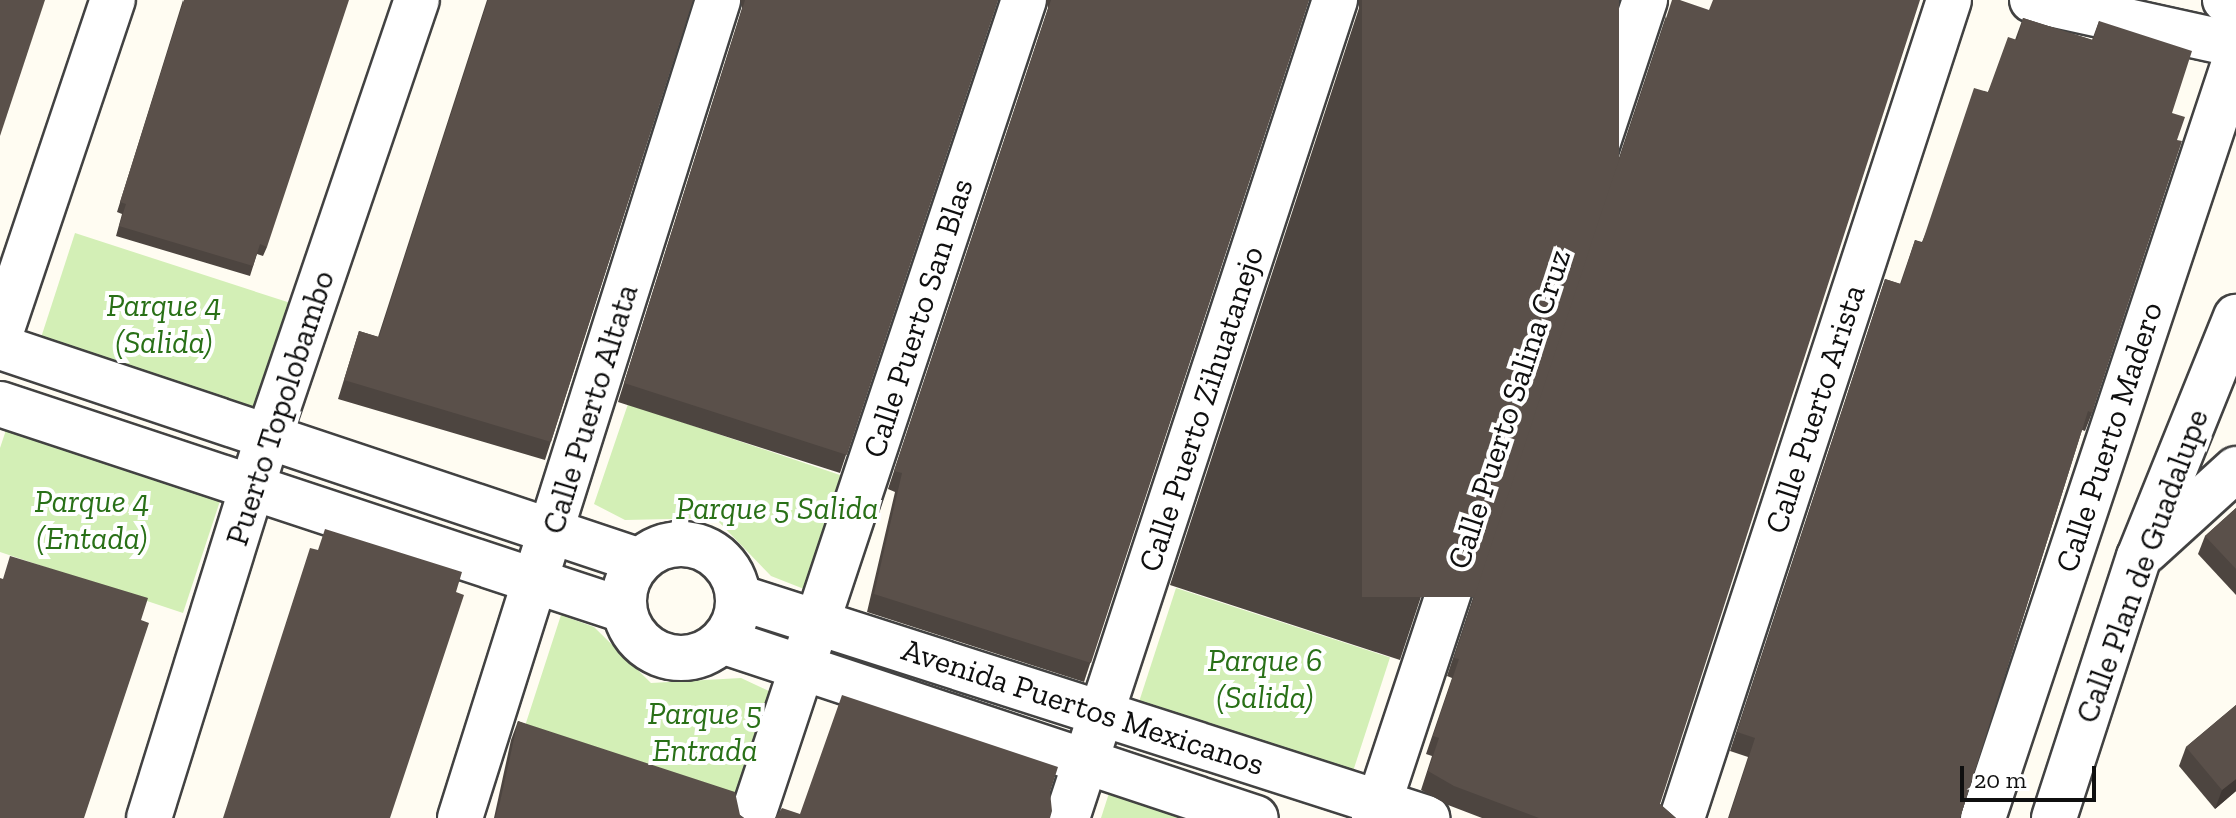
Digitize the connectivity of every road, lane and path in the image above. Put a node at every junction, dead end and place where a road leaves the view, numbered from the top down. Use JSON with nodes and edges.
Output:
{"nodes":[{"id":1,"x":113,"y":0,"type":"edge"},
{"id":2,"x":417,"y":0,"type":"edge"},
{"id":3,"x":718,"y":0,"type":"edge"},
{"id":4,"x":1024,"y":0,"type":"edge"},
{"id":5,"x":1335,"y":0,"type":"edge"},
{"id":6,"x":1645,"y":0,"type":"edge"},
{"id":7,"x":1949,"y":0,"type":"edge"},
{"id":8,"x":2032,"y":0,"type":"edge"},
{"id":9,"x":2225,"y":0,"type":"edge"},
{"id":10,"x":2236,"y":2,"type":"edge"},
{"id":11,"x":2236,"y":45,"type":"edge"},
{"id":12,"x":2236,"y":57,"type":"edge"},
{"id":13,"x":2236,"y":317,"type":"edge"},
{"id":14,"x":0,"y":335,"type":"edge"},
{"id":15,"x":0,"y":347,"type":"edge"},
{"id":16,"x":0,"y":404,"type":"edge"},
{"id":17,"x":267,"y":440,"type":"junction"},
{"id":18,"x":2236,"y":469,"type":"edge"},
{"id":19,"x":254,"y":486,"type":"junction"},
{"id":20,"x":552,"y":532,"type":"junction"},
{"id":21,"x":2139,"y":557,"type":"junction"},
{"id":22,"x":637,"y":560,"type":"junction"},
{"id":23,"x":537,"y":581,"type":"junction"},
{"id":24,"x":738,"y":597,"type":"junction"},
{"id":25,"x":623,"y":610,"type":"junction"},
{"id":26,"x":818,"y":621,"type":"junction"},
{"id":27,"x":725,"y":642,"type":"junction"},
{"id":28,"x":803,"y":664,"type":"junction"},
{"id":29,"x":1101,"y":712,"type":"junction"},
{"id":30,"x":1086,"y":760,"type":"junction"},
{"id":31,"x":1376,"y":810,"type":"edge"},
{"id":32,"x":149,"y":818,"type":"edge"},
{"id":33,"x":460,"y":818,"type":"edge"},
{"id":34,"x":752,"y":818,"type":"edge"},
{"id":35,"x":1067,"y":818,"type":"edge"},
{"id":36,"x":1256,"y":818,"type":"edge"},
{"id":37,"x":1427,"y":818,"type":"edge"},
{"id":38,"x":1682,"y":818,"type":"edge"},
{"id":39,"x":1983,"y":818,"type":"edge"},
{"id":40,"x":2054,"y":818,"type":"edge"}],
"edges":[{"from":1,"to":14,"type":"street"},
{"from":2,"to":17,"type":"street","name":"Puerto Topolobambo"},
{"from":3,"to":20,"type":"street","name":"Calle Puerto Altata"},
{"from":4,"to":26,"type":"street","name":"Calle Puerto San Blas"},
{"from":5,"to":29,"type":"street","name":"Calle Puerto Zihuatanejo"},
{"from":6,"to":31,"type":"street","name":"Calle Puerto Salina Cruz"},
{"from":7,"to":38,"type":"street","name":"Calle Puerto Arista"},
{"from":8,"to":11,"type":"street"},
{"from":9,"to":10,"type":"street"},
{"from":12,"to":39,"type":"street","name":"Calle Puerto Madero"},
{"from":13,"to":21,"type":"street","name":"Calle Plan de Guadalupe"},
{"from":15,"to":17,"type":"street"},
{"from":16,"to":19,"type":"street"},
{"from":17,"to":19,"type":"street","name":"Puerto Topolobambo"},
{"from":17,"to":20,"type":"street"},
{"from":18,"to":21,"type":"street"},
{"from":19,"to":23,"type":"street"},
{"from":19,"to":32,"type":"street","name":"Puerto Topolobambo"},
{"from":20,"to":22,"type":"street"},
{"from":20,"to":23,"type":"street","name":"Calle Puerto Altata"},
{"from":21,"to":40,"type":"street","name":"Calle Plan de Guadalupe"},
{"from":22,"to":24,"type":"street"},
{"from":22,"to":25,"type":"street"},
{"from":23,"to":25,"type":"street"},
{"from":23,"to":33,"type":"street","name":"Calle Puerto Altata"},
{"from":24,"to":26,"type":"street","name":"Avenida Puertos Mexicanos"},
{"from":24,"to":27,"type":"street"},
{"from":25,"to":27,"type":"street"},
{"from":26,"to":28,"type":"street","name":"Calle Puerto San Blas"},
{"from":26,"to":29,"type":"street","name":"Avenida Puertos Mexicanos"},
{"from":27,"to":28,"type":"street","name":"Avenida Puertos Mexicanos"},
{"from":28,"to":30,"type":"street","name":"Avenida Puertos Mexicanos"},
{"from":28,"to":34,"type":"street","name":"Calle Puerto San Blas"},
{"from":29,"to":30,"type":"street","name":"Calle Puerto Zihuatanejo"},
{"from":29,"to":31,"type":"street","name":"Avenida Puertos Mexicanos"},
{"from":30,"to":35,"type":"street","name":"Calle Puerto Zihuatanejo"},
{"from":30,"to":36,"type":"street","name":"Avenida Puertos Mexicanos"},
{"from":31,"to":37,"type":"street","name":"Avenida Puertos Mexicanos"}]}
